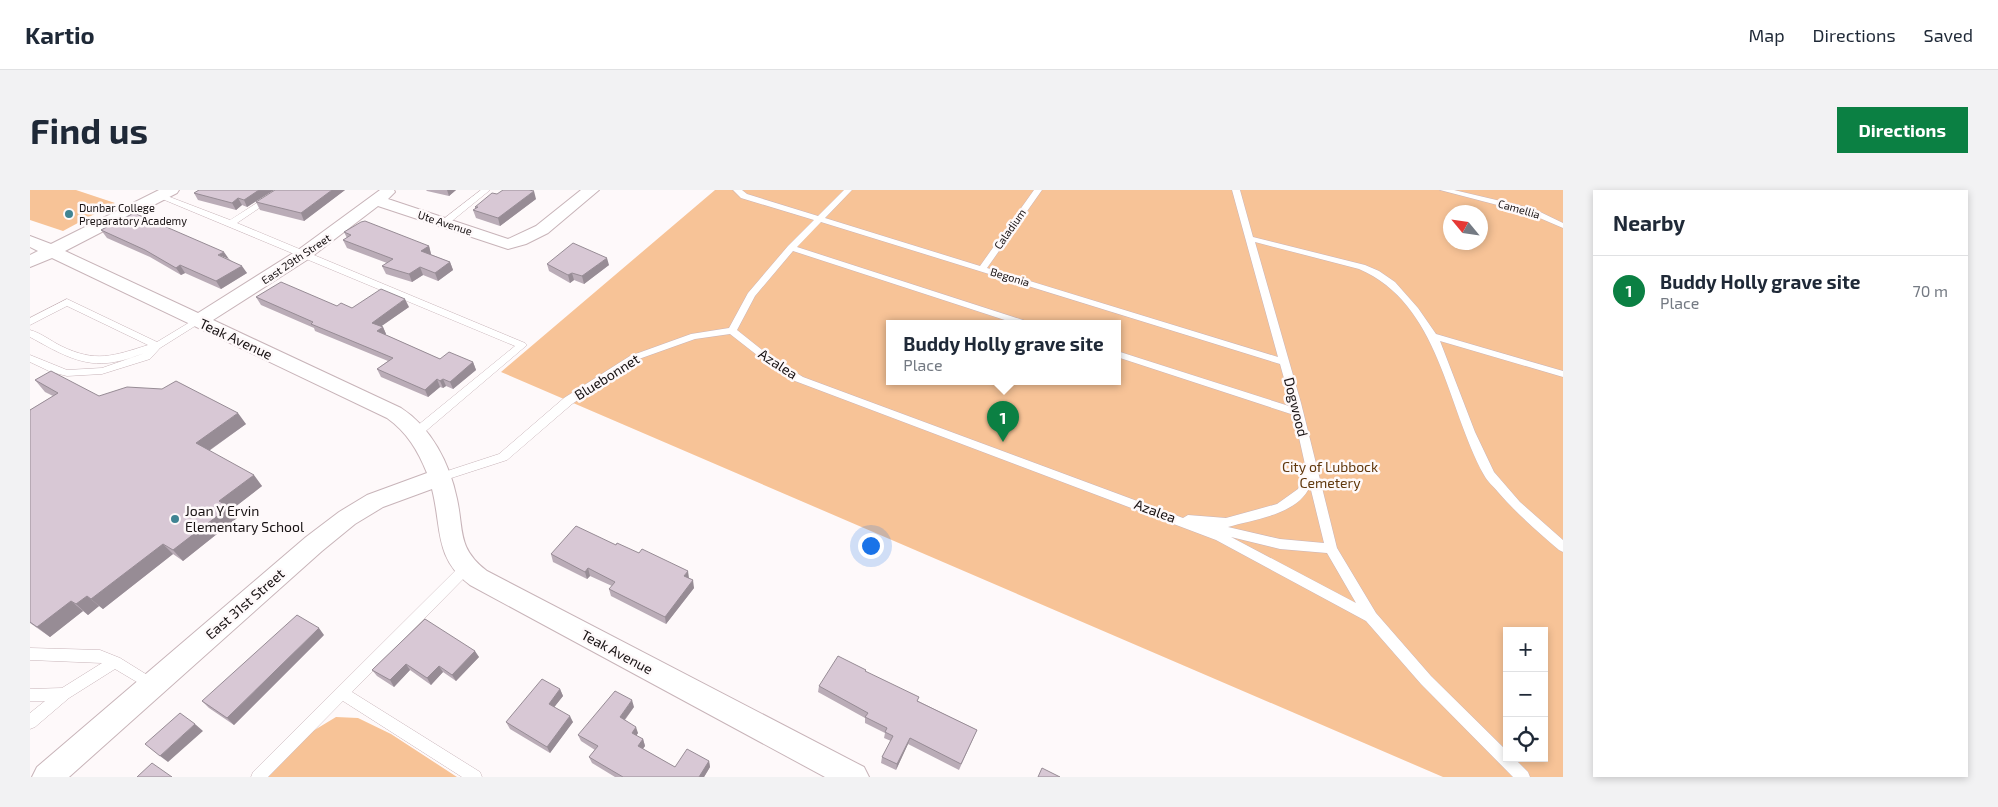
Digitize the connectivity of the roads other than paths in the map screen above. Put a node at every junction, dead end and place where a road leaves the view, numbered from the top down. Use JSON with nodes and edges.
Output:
{"nodes":[{"id":1,"x":282,"y":190,"type":"edge"},
{"id":2,"x":486,"y":190,"type":"edge"},
{"id":3,"x":591,"y":190,"type":"edge"},
{"id":4,"x":737,"y":190,"type":"edge"},
{"id":5,"x":848,"y":190,"type":"edge"},
{"id":6,"x":1038,"y":190,"type":"edge"},
{"id":7,"x":1236,"y":190,"type":"edge"},
{"id":8,"x":1444,"y":190,"type":"edge"},
{"id":9,"x":165,"y":193,"type":"edge"},
{"id":10,"x":383,"y":195,"type":"edge"},
{"id":11,"x":819,"y":219,"type":"junction"},
{"id":12,"x":231,"y":223,"type":"junction"},
{"id":13,"x":444,"y":223,"type":"junction"},
{"id":14,"x":1563,"y":226,"type":"edge"},
{"id":15,"x":1249,"y":238,"type":"junction"},
{"id":16,"x":30,"y":241,"type":"edge"},
{"id":17,"x":791,"y":248,"type":"junction"},
{"id":18,"x":51,"y":251,"type":"junction"},
{"id":19,"x":304,"y":254,"type":"junction"},
{"id":20,"x":30,"y":262,"type":"edge"},
{"id":21,"x":982,"y":269,"type":"junction"},
{"id":22,"x":1014,"y":320,"type":"edge"},
{"id":23,"x":198,"y":321,"type":"junction"},
{"id":24,"x":30,"y":322,"type":"edge"},
{"id":25,"x":732,"y":331,"type":"junction"},
{"id":26,"x":30,"y":333,"type":"edge"},
{"id":27,"x":1433,"y":336,"type":"junction"},
{"id":28,"x":157,"y":346,"type":"junction"},
{"id":29,"x":1121,"y":355,"type":"edge"},
{"id":30,"x":30,"y":358,"type":"edge"},
{"id":31,"x":1284,"y":362,"type":"junction"},
{"id":32,"x":1563,"y":374,"type":"edge"},
{"id":33,"x":1298,"y":413,"type":"junction"},
{"id":34,"x":416,"y":433,"type":"junction"},
{"id":35,"x":1311,"y":471,"type":"junction"},
{"id":36,"x":439,"y":478,"type":"junction"},
{"id":37,"x":1179,"y":520,"type":"junction"},
{"id":38,"x":1563,"y":547,"type":"edge"},
{"id":39,"x":1332,"y":549,"type":"junction"},
{"id":40,"x":467,"y":567,"type":"junction"},
{"id":41,"x":1371,"y":618,"type":"junction"},
{"id":42,"x":30,"y":654,"type":"edge"},
{"id":43,"x":116,"y":662,"type":"junction"},
{"id":44,"x":152,"y":685,"type":"junction"},
{"id":45,"x":342,"y":693,"type":"junction"},
{"id":46,"x":64,"y":694,"type":"junction"},
{"id":47,"x":30,"y":695,"type":"edge"},
{"id":48,"x":30,"y":722,"type":"edge"},
{"id":49,"x":46,"y":777,"type":"edge"},
{"id":50,"x":258,"y":777,"type":"edge"},
{"id":51,"x":476,"y":777,"type":"edge"},
{"id":52,"x":854,"y":777,"type":"edge"},
{"id":53,"x":1523,"y":777,"type":"edge"}],
"edges":[{"from":1,"to":12,"type":"lane"},
{"from":2,"to":13,"type":"lane"},
{"from":3,"to":13,"type":"street","name":"Ute Avenue"},
{"from":4,"to":11,"type":"lane","name":"Begonia"},
{"from":5,"to":11,"type":"lane"},
{"from":6,"to":21,"type":"lane","name":"Caladium"},
{"from":7,"to":15,"type":"lane","name":"Dogwood"},
{"from":8,"to":14,"type":"lane","name":"Camellia"},
{"from":9,"to":12,"type":"lane"},
{"from":9,"to":18,"type":"street"},
{"from":10,"to":13,"type":"street","name":"Ute Avenue"},
{"from":10,"to":19,"type":"street","name":"East 29th Street"},
{"from":11,"to":17,"type":"lane"},
{"from":11,"to":21,"type":"lane","name":"Begonia"},
{"from":12,"to":19,"type":"lane"},
{"from":15,"to":27,"type":"lane"},
{"from":15,"to":31,"type":"lane","name":"Dogwood"},
{"from":16,"to":18,"type":"street","name":"Teak Avenue"},
{"from":17,"to":22,"type":"lane"},
{"from":17,"to":25,"type":"lane"},
{"from":18,"to":20,"type":"street"},
{"from":18,"to":23,"type":"street","name":"Teak Avenue"},
{"from":19,"to":23,"type":"street","name":"East 29th Street"},
{"from":19,"to":34,"type":"lane"},
{"from":21,"to":31,"type":"lane","name":"Begonia"},
{"from":23,"to":28,"type":"lane"},
{"from":23,"to":34,"type":"street","name":"Teak Avenue"},
{"from":24,"to":28,"type":"lane"},
{"from":25,"to":36,"type":"lane","name":"Bluebonnet"},
{"from":25,"to":37,"type":"lane","name":"Azalea"},
{"from":26,"to":28,"type":"lane"},
{"from":27,"to":32,"type":"lane"},
{"from":27,"to":38,"type":"lane"},
{"from":28,"to":30,"type":"lane"},
{"from":29,"to":33,"type":"lane"},
{"from":31,"to":33,"type":"lane","name":"Dogwood"},
{"from":33,"to":35,"type":"lane","name":"Dogwood"},
{"from":34,"to":36,"type":"street","name":"Teak Avenue"},
{"from":35,"to":37,"type":"lane"},
{"from":35,"to":39,"type":"lane","name":"Dogwood"},
{"from":36,"to":40,"type":"street","name":"Teak Avenue"},
{"from":36,"to":44,"type":"street","name":"East 31st Street"},
{"from":37,"to":39,"type":"lane"},
{"from":37,"to":41,"type":"lane","name":"Azalea"},
{"from":39,"to":41,"type":"lane","name":"Dogwood"},
{"from":40,"to":45,"type":"lane"},
{"from":40,"to":52,"type":"street","name":"Teak Avenue"},
{"from":41,"to":53,"type":"lane","name":"Azalea"},
{"from":42,"to":43,"type":"lane"},
{"from":43,"to":44,"type":"lane"},
{"from":43,"to":46,"type":"lane"},
{"from":44,"to":49,"type":"street","name":"East 31st Street"},
{"from":45,"to":50,"type":"lane"},
{"from":45,"to":51,"type":"lane"},
{"from":46,"to":47,"type":"lane"},
{"from":46,"to":48,"type":"lane"}]}
